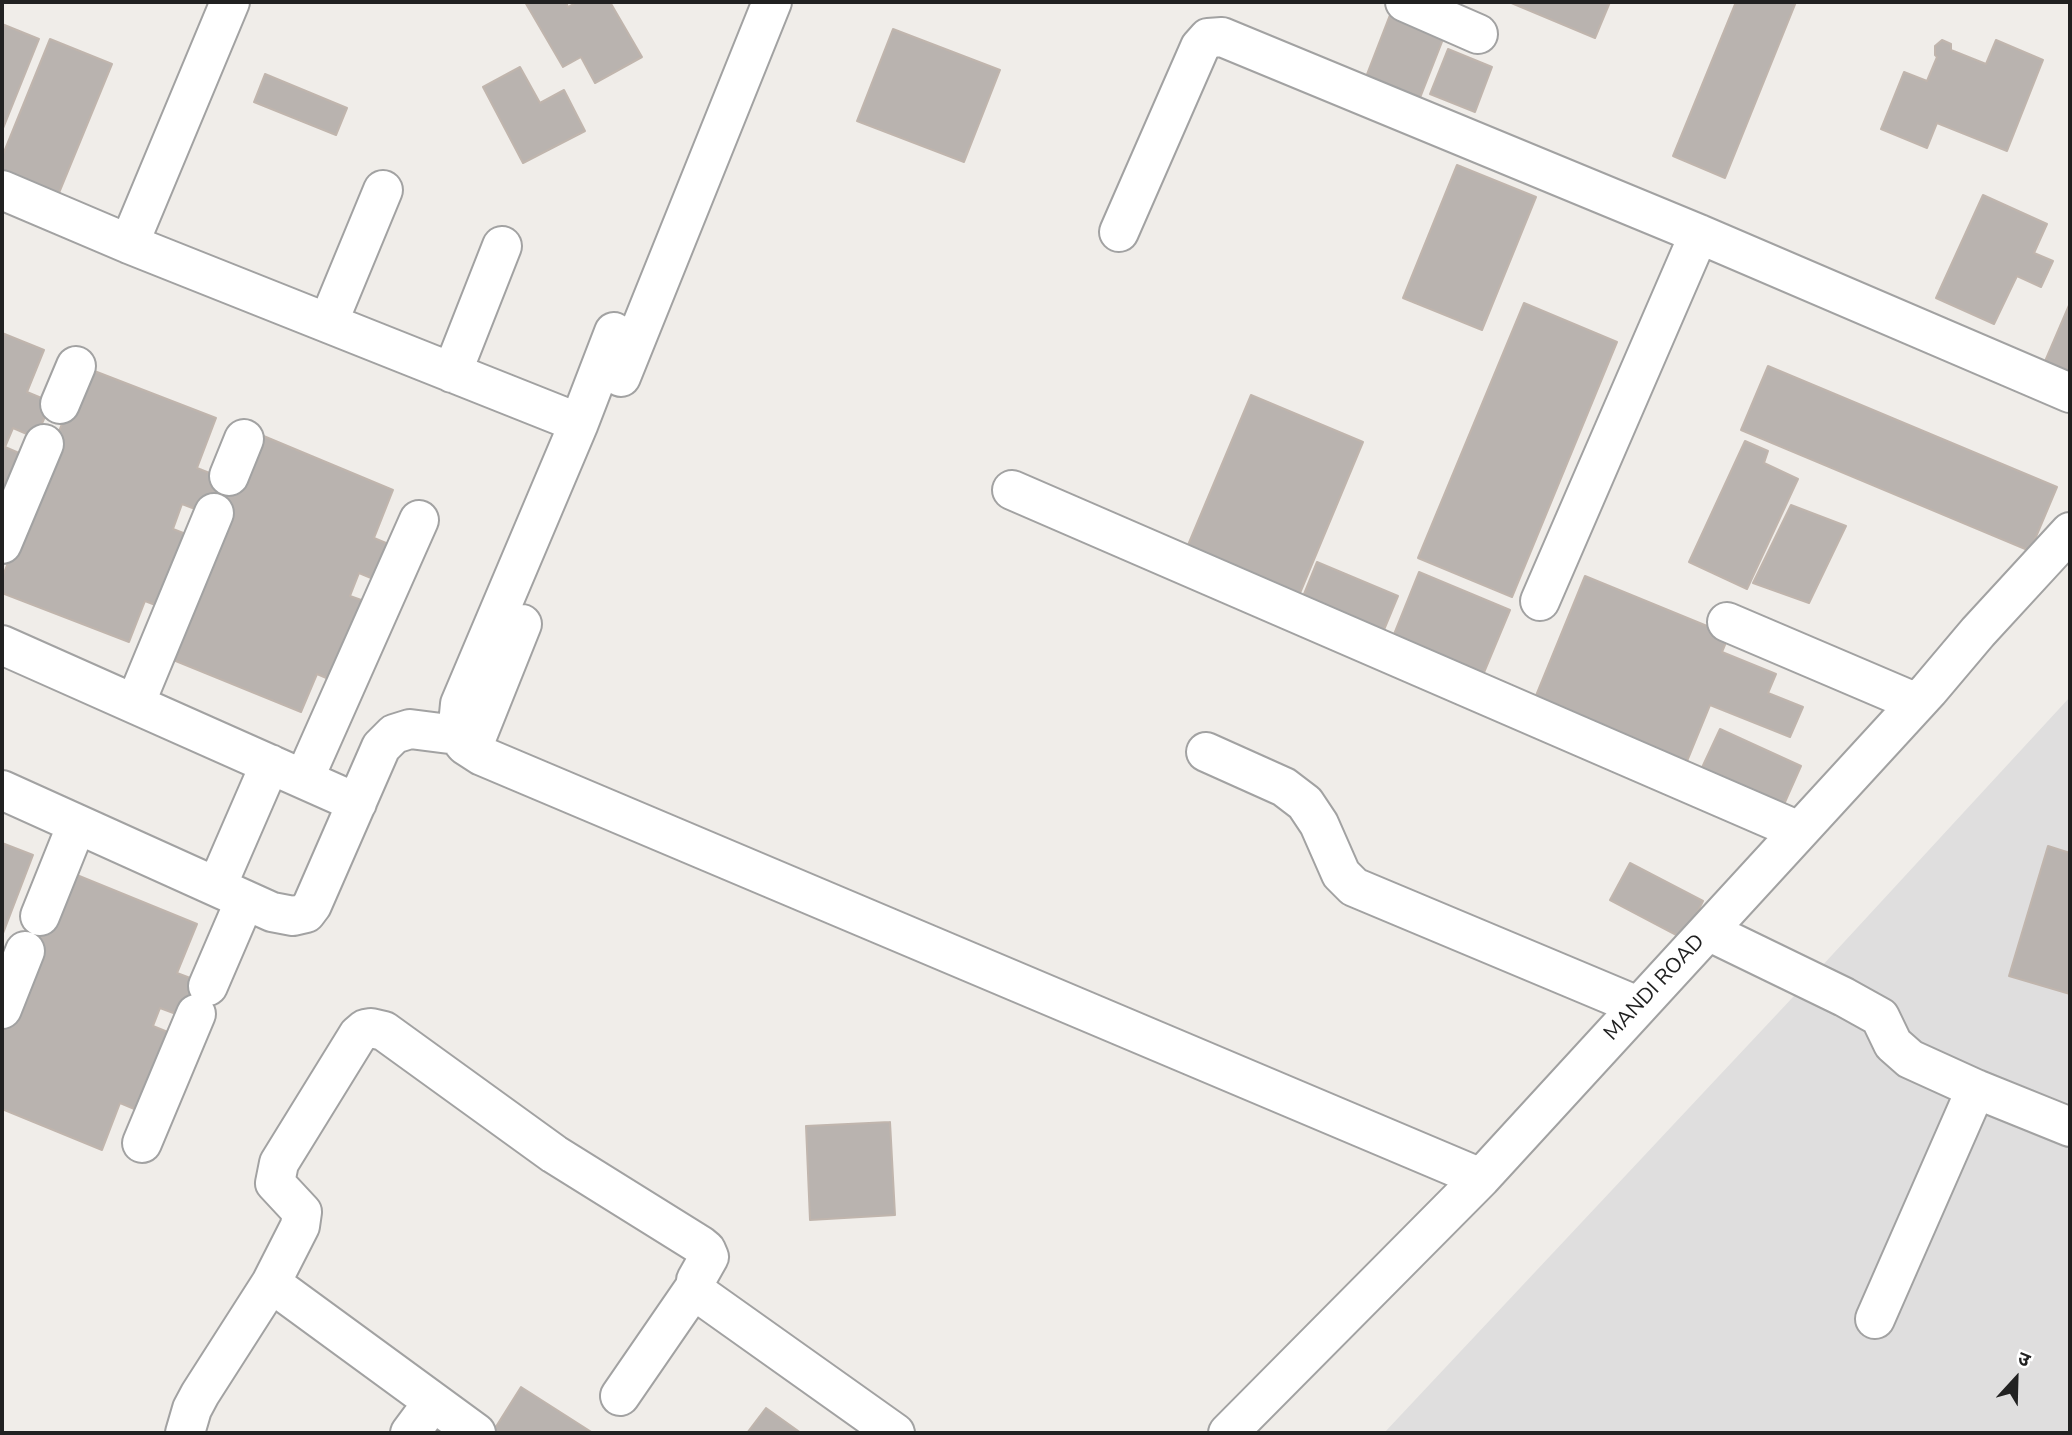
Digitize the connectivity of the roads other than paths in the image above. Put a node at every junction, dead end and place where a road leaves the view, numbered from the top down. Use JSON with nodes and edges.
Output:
{"nodes":[{"id":1,"x":230,"y":2,"type":"edge"},
{"id":2,"x":772,"y":2,"type":"edge"},
{"id":3,"x":1405,"y":2,"type":"edge"},
{"id":4,"x":1478,"y":34,"type":"dead end"},
{"id":5,"x":2,"y":190,"type":"edge"},
{"id":6,"x":383,"y":190,"type":"dead end"},
{"id":7,"x":1119,"y":232,"type":"dead end"},
{"id":8,"x":1699,"y":234,"type":"junction"},
{"id":9,"x":129,"y":244,"type":"junction"},
{"id":10,"x":502,"y":246,"type":"dead end"},
{"id":11,"x":328,"y":323,"type":"junction"},
{"id":12,"x":614,"y":332,"type":"dead end"},
{"id":13,"x":76,"y":366,"type":"dead end"},
{"id":14,"x":452,"y":373,"type":"junction"},
{"id":15,"x":2070,"y":393,"type":"edge"},
{"id":16,"x":60,"y":404,"type":"dead end"},
{"id":17,"x":579,"y":423,"type":"junction"},
{"id":18,"x":244,"y":439,"type":"dead end"},
{"id":19,"x":44,"y":444,"type":"dead end"},
{"id":20,"x":229,"y":476,"type":"dead end"},
{"id":21,"x":1012,"y":490,"type":"dead end"},
{"id":22,"x":214,"y":513,"type":"dead end"},
{"id":23,"x":419,"y":520,"type":"dead end"},
{"id":24,"x":2070,"y":532,"type":"edge"},
{"id":25,"x":2,"y":544,"type":"edge"},
{"id":26,"x":1540,"y":601,"type":"dead end"},
{"id":27,"x":1727,"y":622,"type":"dead end"},
{"id":28,"x":2,"y":645,"type":"edge"},
{"id":29,"x":1917,"y":703,"type":"junction"},
{"id":30,"x":135,"y":704,"type":"junction"},
{"id":31,"x":464,"y":742,"type":"junction"},
{"id":32,"x":1206,"y":752,"type":"dead end"},
{"id":33,"x":287,"y":772,"type":"junction"},
{"id":34,"x":2,"y":790,"type":"edge"},
{"id":35,"x":357,"y":803,"type":"junction"},
{"id":36,"x":77,"y":824,"type":"junction"},
{"id":37,"x":1799,"y":831,"type":"junction"},
{"id":38,"x":231,"y":893,"type":"junction"},
{"id":39,"x":40,"y":916,"type":"dead end"},
{"id":40,"x":1708,"y":931,"type":"junction"},
{"id":41,"x":25,"y":951,"type":"dead end"},
{"id":42,"x":1639,"y":1006,"type":"junction"},
{"id":43,"x":2,"y":1009,"type":"edge"},
{"id":44,"x":1976,"y":1089,"type":"junction"},
{"id":45,"x":2070,"y":1127,"type":"edge"},
{"id":46,"x":142,"y":1143,"type":"dead end"},
{"id":47,"x":1481,"y":1178,"type":"junction"},
{"id":48,"x":271,"y":1283,"type":"junction"},
{"id":49,"x":695,"y":1287,"type":"junction"},
{"id":50,"x":1875,"y":1319,"type":"dead end"},
{"id":51,"x":620,"y":1396,"type":"dead end"},
{"id":52,"x":433,"y":1402,"type":"junction"},
{"id":53,"x":892,"y":1432,"type":"edge"},
{"id":54,"x":185,"y":1433,"type":"edge"},
{"id":55,"x":410,"y":1433,"type":"edge"},
{"id":56,"x":476,"y":1433,"type":"edge"},
{"id":57,"x":1228,"y":1433,"type":"edge"}],
"edges":[{"from":1,"to":9,"type":"street"},
{"from":2,"to":31,"type":"street"},
{"from":3,"to":4,"type":"street"},
{"from":5,"to":9,"type":"street"},
{"from":6,"to":11,"type":"street"},
{"from":7,"to":8,"type":"street"},
{"from":8,"to":15,"type":"street"},
{"from":8,"to":26,"type":"street"},
{"from":9,"to":11,"type":"street"},
{"from":10,"to":14,"type":"street"},
{"from":11,"to":14,"type":"street"},
{"from":12,"to":17,"type":"street"},
{"from":13,"to":16,"type":"street"},
{"from":14,"to":17,"type":"street"},
{"from":17,"to":31,"type":"street"},
{"from":18,"to":20,"type":"street"},
{"from":19,"to":25,"type":"street"},
{"from":21,"to":37,"type":"street"},
{"from":22,"to":30,"type":"street"},
{"from":23,"to":33,"type":"street"},
{"from":24,"to":29,"type":"street","name":"MANDI ROAD"},
{"from":27,"to":29,"type":"street"},
{"from":28,"to":30,"type":"street"},
{"from":29,"to":37,"type":"street","name":"MANDI ROAD"},
{"from":30,"to":33,"type":"street"},
{"from":31,"to":35,"type":"street"},
{"from":31,"to":47,"type":"street"},
{"from":32,"to":42,"type":"street"},
{"from":33,"to":35,"type":"street"},
{"from":33,"to":38,"type":"street"},
{"from":34,"to":36,"type":"street"},
{"from":35,"to":38,"type":"street"},
{"from":36,"to":38,"type":"street"},
{"from":36,"to":39,"type":"street"},
{"from":37,"to":40,"type":"street","name":"MANDI ROAD"},
{"from":38,"to":46,"type":"street"},
{"from":40,"to":42,"type":"street","name":"MANDI ROAD"},
{"from":40,"to":44,"type":"street"},
{"from":41,"to":43,"type":"street"},
{"from":42,"to":47,"type":"street","name":"MANDI ROAD"},
{"from":44,"to":45,"type":"street"},
{"from":44,"to":50,"type":"street"},
{"from":47,"to":57,"type":"street","name":"MANDI ROAD"},
{"from":48,"to":49,"type":"street"},
{"from":48,"to":52,"type":"street"},
{"from":48,"to":54,"type":"street"},
{"from":49,"to":51,"type":"street"},
{"from":49,"to":53,"type":"street"},
{"from":52,"to":55,"type":"street"},
{"from":52,"to":56,"type":"street"}]}
